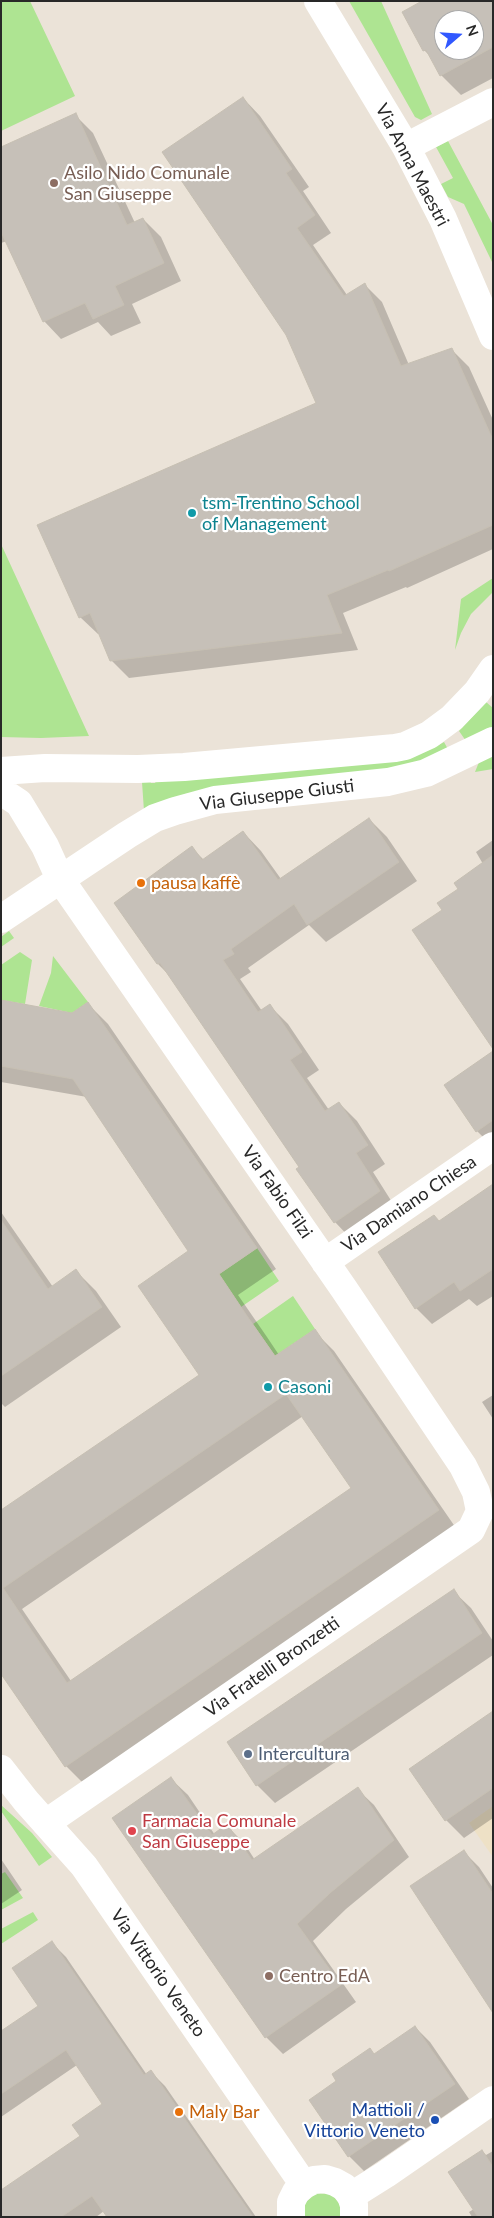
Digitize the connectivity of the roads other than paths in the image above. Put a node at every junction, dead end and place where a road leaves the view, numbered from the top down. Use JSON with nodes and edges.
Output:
{"nodes":[{"id":1,"x":318,"y":1,"type":"edge"},
{"id":2,"x":493,"y":102,"type":"edge"},
{"id":3,"x":406,"y":147,"type":"junction"},
{"id":4,"x":493,"y":336,"type":"edge"},
{"id":5,"x":493,"y":669,"type":"edge"},
{"id":6,"x":493,"y":741,"type":"edge"},
{"id":7,"x":1,"y":771,"type":"edge"},
{"id":8,"x":1,"y":791,"type":"edge"},
{"id":9,"x":60,"y":879,"type":"junction"},
{"id":10,"x":1,"y":919,"type":"edge"},
{"id":11,"x":493,"y":1146,"type":"edge"},
{"id":12,"x":325,"y":1262,"type":"junction"},
{"id":13,"x":486,"y":1510,"type":"edge"},
{"id":14,"x":1,"y":1769,"type":"edge"},
{"id":15,"x":46,"y":1823,"type":"junction"},
{"id":16,"x":493,"y":2100,"type":"edge"},
{"id":17,"x":304,"y":2185,"type":"junction"},
{"id":18,"x":352,"y":2206,"type":"edge"},
{"id":19,"x":292,"y":2217,"type":"edge"}],
"edges":[{"from":1,"to":3,"type":"street","name":"Via Anna Maestri"},
{"from":2,"to":3,"type":"street"},
{"from":3,"to":4,"type":"street","name":"Via Anna Maestri"},
{"from":5,"to":7,"type":"street","name":"Via Giuseppe Giusti"},
{"from":6,"to":9,"type":"street","name":"Via Giuseppe Giusti"},
{"from":8,"to":9,"type":"street"},
{"from":9,"to":10,"type":"street","name":"Via Giuseppe Giusti"},
{"from":9,"to":12,"type":"street","name":"Via Fabio Filzi"},
{"from":11,"to":12,"type":"street","name":"Via Damiano Chiesa"},
{"from":12,"to":13,"type":"street","name":"Via Fabio Filzi"},
{"from":13,"to":15,"type":"street","name":"Via Fratelli Bronzetti"},
{"from":14,"to":15,"type":"street","name":"Via Vittorio Veneto"},
{"from":15,"to":17,"type":"street","name":"Via Vittorio Veneto"},
{"from":16,"to":18,"type":"street"},
{"from":17,"to":18,"type":"street"},
{"from":17,"to":19,"type":"street"}]}
